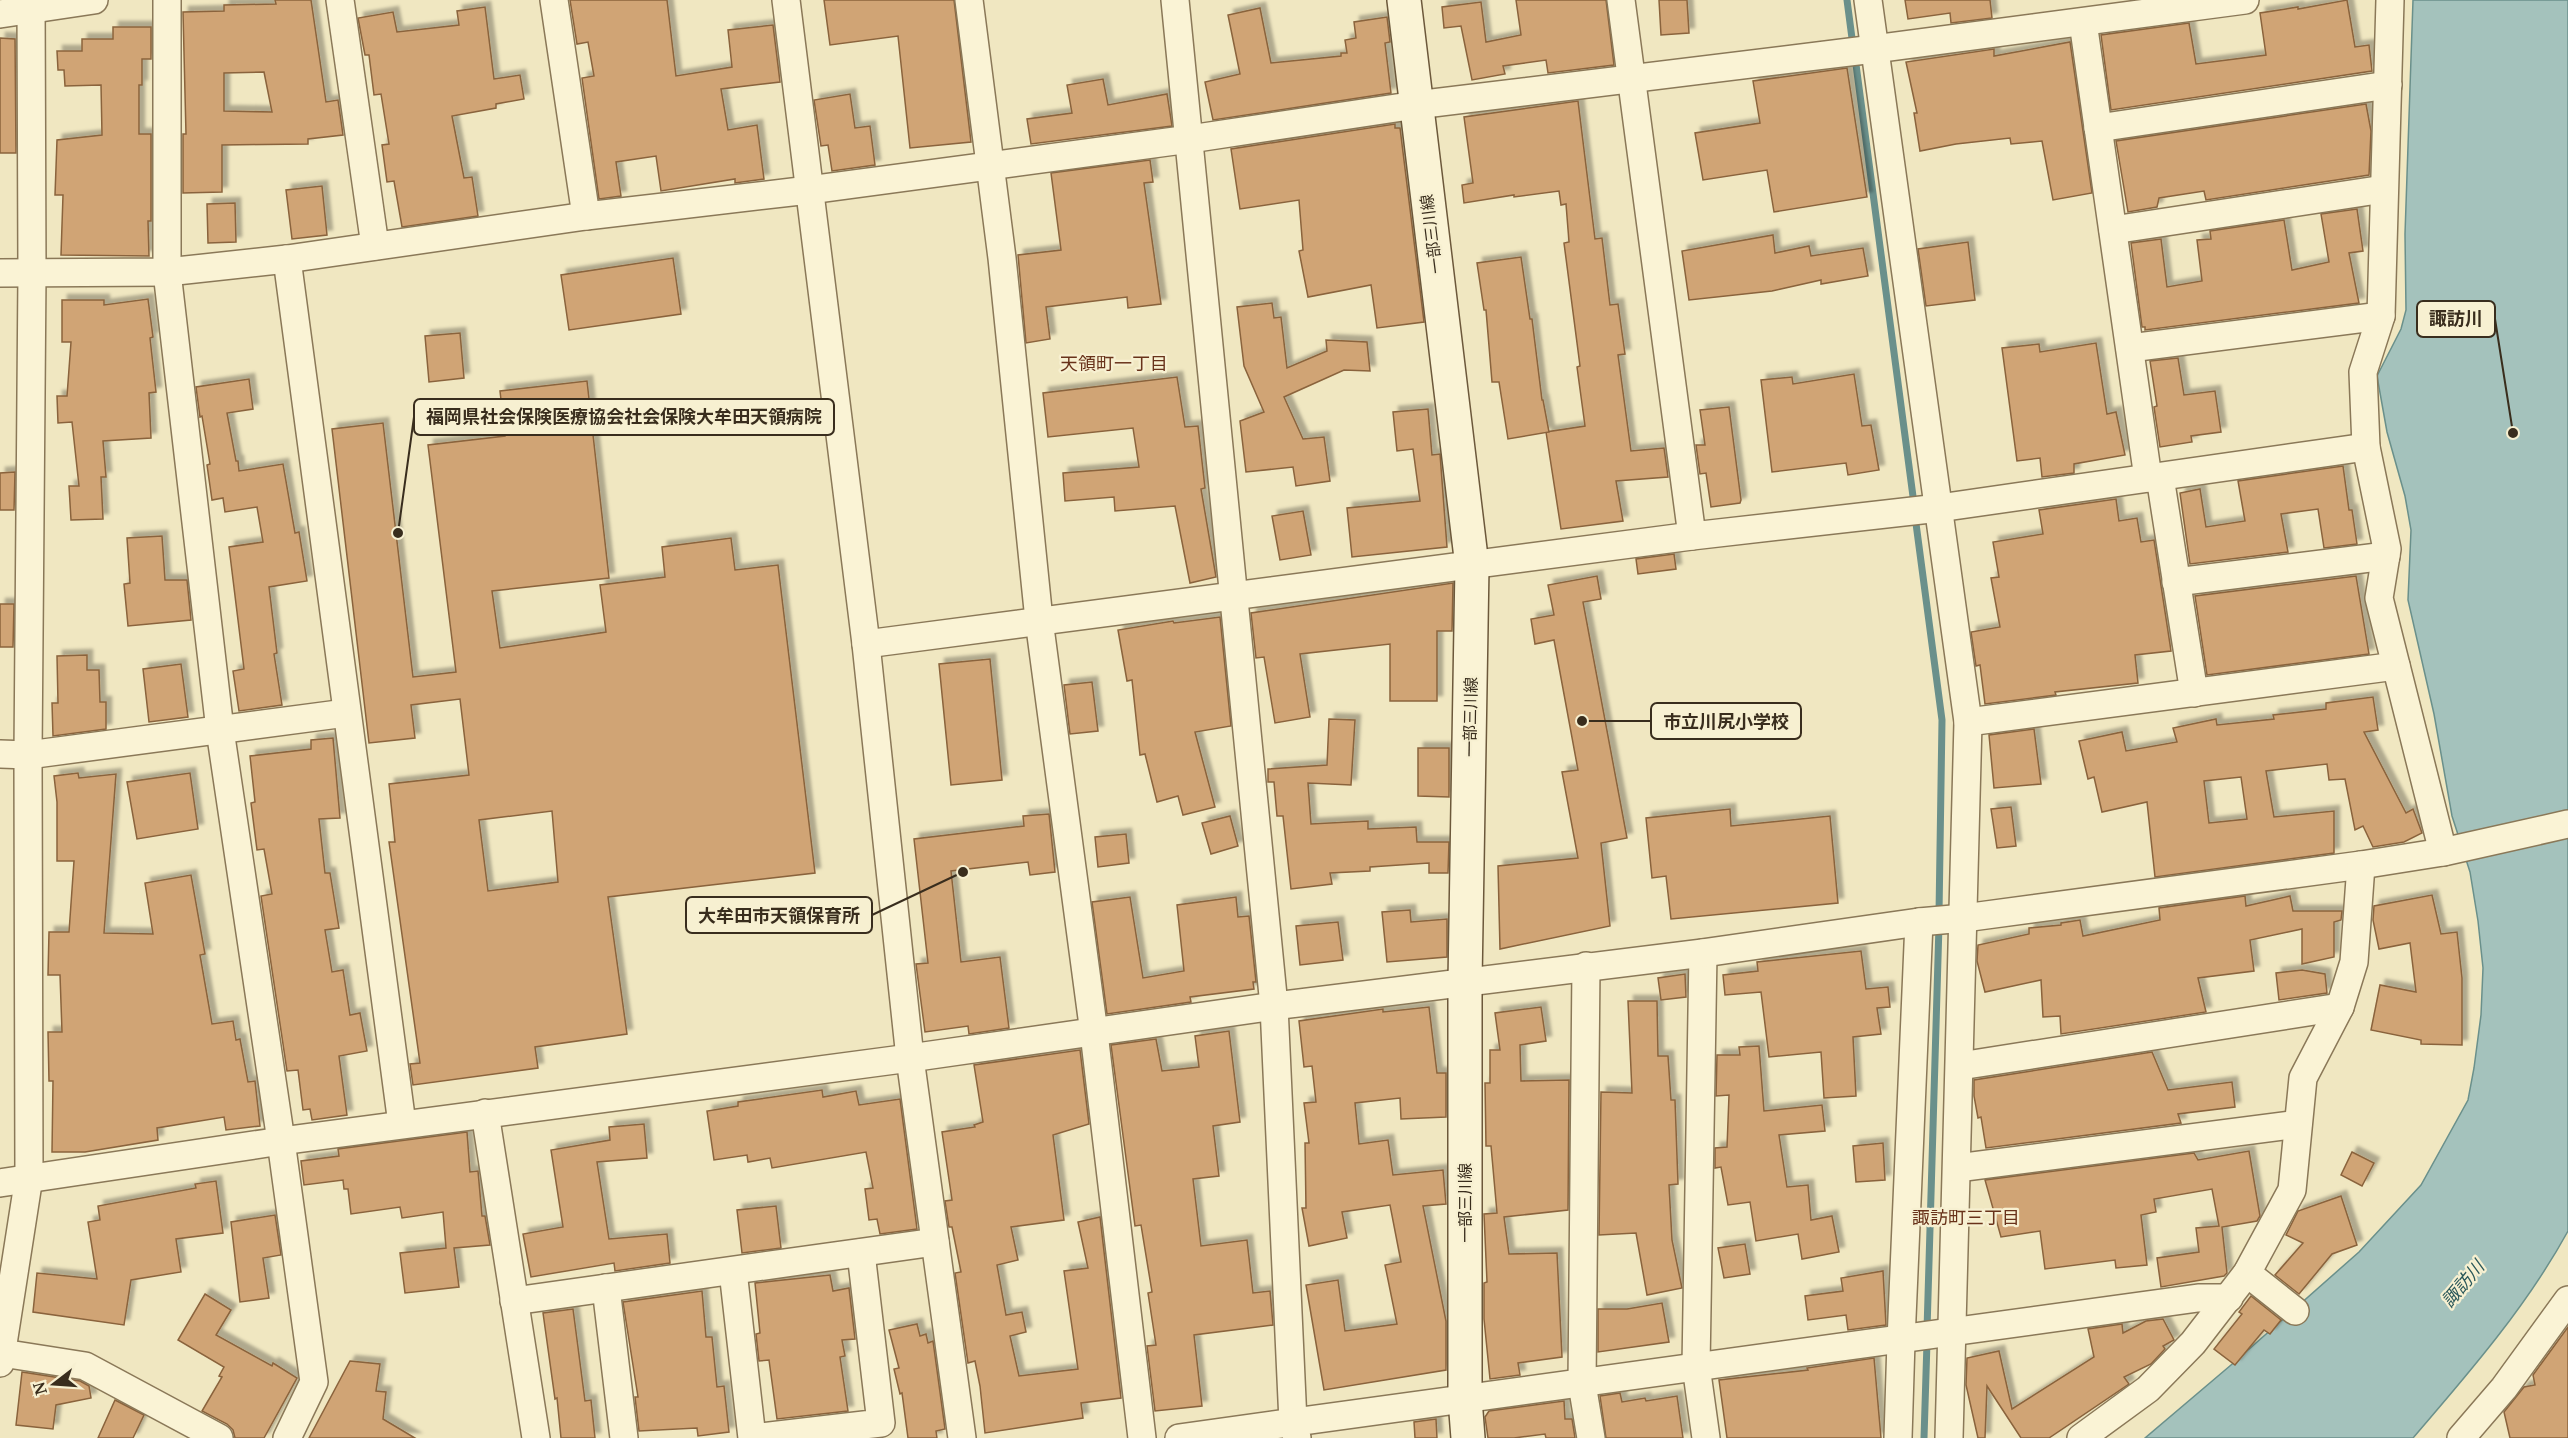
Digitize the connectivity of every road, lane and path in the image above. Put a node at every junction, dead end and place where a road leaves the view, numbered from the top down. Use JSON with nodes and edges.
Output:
{"nodes":[{"id":1,"x":94,"y":0,"type":"edge"},
{"id":2,"x":168,"y":0,"type":"edge"},
{"id":3,"x":340,"y":0,"type":"edge"},
{"id":4,"x":554,"y":0,"type":"edge"},
{"id":5,"x":786,"y":0,"type":"edge"},
{"id":6,"x":969,"y":0,"type":"edge"},
{"id":7,"x":1175,"y":0,"type":"edge"},
{"id":8,"x":1404,"y":0,"type":"edge"},
{"id":9,"x":1621,"y":0,"type":"edge"},
{"id":10,"x":1868,"y":0,"type":"edge"},
{"id":11,"x":2245,"y":0,"type":"edge"},
{"id":12,"x":2390,"y":0,"type":"edge"},
{"id":13,"x":31,"y":5,"type":"edge"},
{"id":14,"x":0,"y":14,"type":"edge"},
{"id":15,"x":2083,"y":22,"type":"junction"},
{"id":16,"x":1874,"y":49,"type":"junction"},
{"id":17,"x":1631,"y":79,"type":"junction"},
{"id":18,"x":2388,"y":85,"type":"junction"},
{"id":19,"x":1416,"y":105,"type":"junction"},
{"id":20,"x":2098,"y":128,"type":"junction"},
{"id":21,"x":1190,"y":139,"type":"junction"},
{"id":22,"x":991,"y":165,"type":"junction"},
{"id":23,"x":2384,"y":189,"type":"junction"},
{"id":24,"x":809,"y":190,"type":"junction"},
{"id":25,"x":586,"y":216,"type":"junction"},
{"id":26,"x":2113,"y":230,"type":"junction"},
{"id":27,"x":375,"y":246,"type":"junction"},
{"id":28,"x":287,"y":259,"type":"junction"},
{"id":29,"x":167,"y":272,"type":"junction"},
{"id":30,"x":0,"y":273,"type":"edge"},
{"id":31,"x":32,"y":273,"type":"junction"},
{"id":32,"x":2381,"y":316,"type":"junction"},
{"id":33,"x":2130,"y":348,"type":"junction"},
{"id":34,"x":2366,"y":447,"type":"junction"},
{"id":35,"x":2154,"y":477,"type":"junction"},
{"id":36,"x":1939,"y":508,"type":"junction"},
{"id":37,"x":1692,"y":536,"type":"junction"},
{"id":38,"x":2386,"y":556,"type":"junction"},
{"id":39,"x":1472,"y":566,"type":"junction"},
{"id":40,"x":2176,"y":582,"type":"junction"},
{"id":41,"x":1234,"y":596,"type":"junction"},
{"id":42,"x":1039,"y":620,"type":"junction"},
{"id":43,"x":866,"y":644,"type":"junction"},
{"id":44,"x":2396,"y":666,"type":"junction"},
{"id":45,"x":2194,"y":693,"type":"junction"},
{"id":46,"x":346,"y":713,"type":"junction"},
{"id":47,"x":1968,"y":722,"type":"junction"},
{"id":48,"x":220,"y":730,"type":"junction"},
{"id":49,"x":0,"y":754,"type":"edge"},
{"id":50,"x":28,"y":754,"type":"junction"},
{"id":51,"x":2568,"y":824,"type":"edge"},
{"id":52,"x":2450,"y":851,"type":"junction"},
{"id":53,"x":2361,"y":865,"type":"junction"},
{"id":54,"x":1964,"y":918,"type":"junction"},
{"id":55,"x":1919,"y":922,"type":"junction"},
{"id":56,"x":1702,"y":953,"type":"junction"},
{"id":57,"x":1586,"y":966,"type":"junction"},
{"id":58,"x":1465,"y":982,"type":"junction"},
{"id":59,"x":1274,"y":1006,"type":"junction"},
{"id":60,"x":2340,"y":1007,"type":"junction"},
{"id":61,"x":1094,"y":1033,"type":"junction"},
{"id":62,"x":910,"y":1058,"type":"junction"},
{"id":63,"x":1960,"y":1066,"type":"junction"},
{"id":64,"x":485,"y":1113,"type":"junction"},
{"id":65,"x":2298,"y":1124,"type":"junction"},
{"id":66,"x":402,"y":1125,"type":"junction"},
{"id":67,"x":281,"y":1141,"type":"junction"},
{"id":68,"x":1957,"y":1167,"type":"junction"},
{"id":69,"x":29,"y":1177,"type":"junction"},
{"id":70,"x":0,"y":1183,"type":"edge"},
{"id":71,"x":935,"y":1242,"type":"junction"},
{"id":72,"x":861,"y":1253,"type":"junction"},
{"id":73,"x":733,"y":1271,"type":"junction"},
{"id":74,"x":2247,"y":1273,"type":"junction"},
{"id":75,"x":606,"y":1288,"type":"junction"},
{"id":76,"x":2229,"y":1298,"type":"junction"},
{"id":77,"x":2568,"y":1300,"type":"edge"},
{"id":78,"x":514,"y":1301,"type":"junction"},
{"id":79,"x":2295,"y":1311,"type":"dead end"},
{"id":80,"x":1952,"y":1334,"type":"junction"},
{"id":81,"x":1900,"y":1341,"type":"junction"},
{"id":82,"x":1,"y":1358,"type":"edge"},
{"id":83,"x":1696,"y":1366,"type":"junction"},
{"id":84,"x":1582,"y":1384,"type":"junction"},
{"id":85,"x":1465,"y":1399,"type":"junction"},
{"id":86,"x":1295,"y":1430,"type":"edge"},
{"id":87,"x":219,"y":1438,"type":"edge"},
{"id":88,"x":287,"y":1438,"type":"edge"},
{"id":89,"x":536,"y":1438,"type":"edge"},
{"id":90,"x":624,"y":1438,"type":"edge"},
{"id":91,"x":962,"y":1438,"type":"edge"},
{"id":92,"x":1142,"y":1438,"type":"edge"},
{"id":93,"x":1179,"y":1438,"type":"edge"},
{"id":94,"x":1468,"y":1438,"type":"edge"},
{"id":95,"x":1591,"y":1438,"type":"edge"},
{"id":96,"x":1706,"y":1438,"type":"edge"},
{"id":97,"x":1898,"y":1438,"type":"edge"},
{"id":98,"x":1949,"y":1438,"type":"edge"},
{"id":99,"x":2081,"y":1438,"type":"edge"},
{"id":100,"x":2461,"y":1438,"type":"edge"}],
"edges":[{"from":1,"to":13,"type":"street"},
{"from":2,"to":29,"type":"street"},
{"from":3,"to":27,"type":"street"},
{"from":4,"to":25,"type":"street"},
{"from":5,"to":24,"type":"street"},
{"from":6,"to":22,"type":"street"},
{"from":7,"to":21,"type":"street"},
{"from":8,"to":19,"type":"main road","name":"一部三川線"},
{"from":9,"to":17,"type":"street"},
{"from":10,"to":16,"type":"street"},
{"from":11,"to":15,"type":"street"},
{"from":12,"to":18,"type":"street"},
{"from":13,"to":14,"type":"street"},
{"from":13,"to":31,"type":"street"},
{"from":15,"to":16,"type":"street"},
{"from":15,"to":20,"type":"street"},
{"from":16,"to":17,"type":"street"},
{"from":16,"to":36,"type":"street"},
{"from":17,"to":19,"type":"street"},
{"from":17,"to":37,"type":"street"},
{"from":18,"to":20,"type":"street"},
{"from":18,"to":23,"type":"street"},
{"from":19,"to":21,"type":"street"},
{"from":19,"to":39,"type":"main road","name":"一部三川線"},
{"from":20,"to":26,"type":"street"},
{"from":21,"to":22,"type":"street"},
{"from":21,"to":41,"type":"street"},
{"from":22,"to":24,"type":"street"},
{"from":22,"to":42,"type":"street"},
{"from":23,"to":26,"type":"street"},
{"from":23,"to":32,"type":"street"},
{"from":24,"to":25,"type":"street"},
{"from":24,"to":43,"type":"street"},
{"from":25,"to":27,"type":"street"},
{"from":26,"to":33,"type":"street"},
{"from":27,"to":28,"type":"street"},
{"from":28,"to":29,"type":"street"},
{"from":28,"to":46,"type":"street"},
{"from":29,"to":31,"type":"street"},
{"from":29,"to":48,"type":"street"},
{"from":30,"to":31,"type":"street"},
{"from":31,"to":50,"type":"street"},
{"from":32,"to":33,"type":"street"},
{"from":32,"to":34,"type":"street"},
{"from":33,"to":35,"type":"street"},
{"from":34,"to":35,"type":"street"},
{"from":34,"to":38,"type":"street"},
{"from":35,"to":36,"type":"street"},
{"from":35,"to":40,"type":"street"},
{"from":36,"to":37,"type":"street"},
{"from":36,"to":47,"type":"street"},
{"from":37,"to":39,"type":"street"},
{"from":38,"to":40,"type":"street"},
{"from":38,"to":44,"type":"street"},
{"from":39,"to":41,"type":"street"},
{"from":39,"to":58,"type":"main road","name":"一部三川線"},
{"from":40,"to":45,"type":"street"},
{"from":41,"to":42,"type":"street"},
{"from":41,"to":59,"type":"street"},
{"from":42,"to":43,"type":"street"},
{"from":42,"to":61,"type":"street"},
{"from":43,"to":62,"type":"street"},
{"from":44,"to":45,"type":"street"},
{"from":44,"to":52,"type":"street"},
{"from":45,"to":47,"type":"street"},
{"from":46,"to":48,"type":"street"},
{"from":46,"to":66,"type":"street"},
{"from":47,"to":54,"type":"street"},
{"from":48,"to":50,"type":"street"},
{"from":48,"to":67,"type":"street"},
{"from":49,"to":50,"type":"street"},
{"from":50,"to":69,"type":"street"},
{"from":51,"to":52,"type":"street"},
{"from":52,"to":53,"type":"street"},
{"from":53,"to":54,"type":"street"},
{"from":53,"to":60,"type":"street"},
{"from":54,"to":55,"type":"street"},
{"from":54,"to":63,"type":"street"},
{"from":55,"to":56,"type":"street"},
{"from":55,"to":81,"type":"street"},
{"from":56,"to":57,"type":"street"},
{"from":56,"to":83,"type":"street"},
{"from":57,"to":58,"type":"street"},
{"from":57,"to":84,"type":"street"},
{"from":58,"to":59,"type":"street"},
{"from":58,"to":85,"type":"main road","name":"一部三川線"},
{"from":59,"to":61,"type":"street"},
{"from":59,"to":86,"type":"street"},
{"from":60,"to":63,"type":"street"},
{"from":60,"to":65,"type":"street"},
{"from":61,"to":62,"type":"street"},
{"from":61,"to":92,"type":"street"},
{"from":62,"to":64,"type":"street"},
{"from":62,"to":71,"type":"street"},
{"from":63,"to":68,"type":"street"},
{"from":64,"to":66,"type":"street"},
{"from":64,"to":78,"type":"street"},
{"from":65,"to":68,"type":"street"},
{"from":65,"to":74,"type":"street"},
{"from":66,"to":67,"type":"street"},
{"from":67,"to":69,"type":"street"},
{"from":67,"to":88,"type":"street"},
{"from":68,"to":80,"type":"street"},
{"from":69,"to":70,"type":"street"},
{"from":69,"to":82,"type":"street"},
{"from":71,"to":72,"type":"street"},
{"from":71,"to":91,"type":"street"},
{"from":72,"to":73,"type":"street"},
{"from":72,"to":73,"type":"street"},
{"from":73,"to":75,"type":"street"},
{"from":74,"to":76,"type":"street"},
{"from":74,"to":79,"type":"street"},
{"from":75,"to":78,"type":"street"},
{"from":75,"to":90,"type":"street"},
{"from":76,"to":80,"type":"street"},
{"from":76,"to":99,"type":"street"},
{"from":77,"to":100,"type":"street"},
{"from":78,"to":89,"type":"street"},
{"from":80,"to":81,"type":"street"},
{"from":80,"to":98,"type":"street"},
{"from":81,"to":83,"type":"street"},
{"from":81,"to":97,"type":"street"},
{"from":82,"to":87,"type":"street"},
{"from":83,"to":84,"type":"street"},
{"from":83,"to":96,"type":"street"},
{"from":84,"to":85,"type":"street"},
{"from":84,"to":95,"type":"street"},
{"from":85,"to":86,"type":"street"},
{"from":85,"to":94,"type":"main road","name":"一部三川線"},
{"from":86,"to":93,"type":"street"}]}
